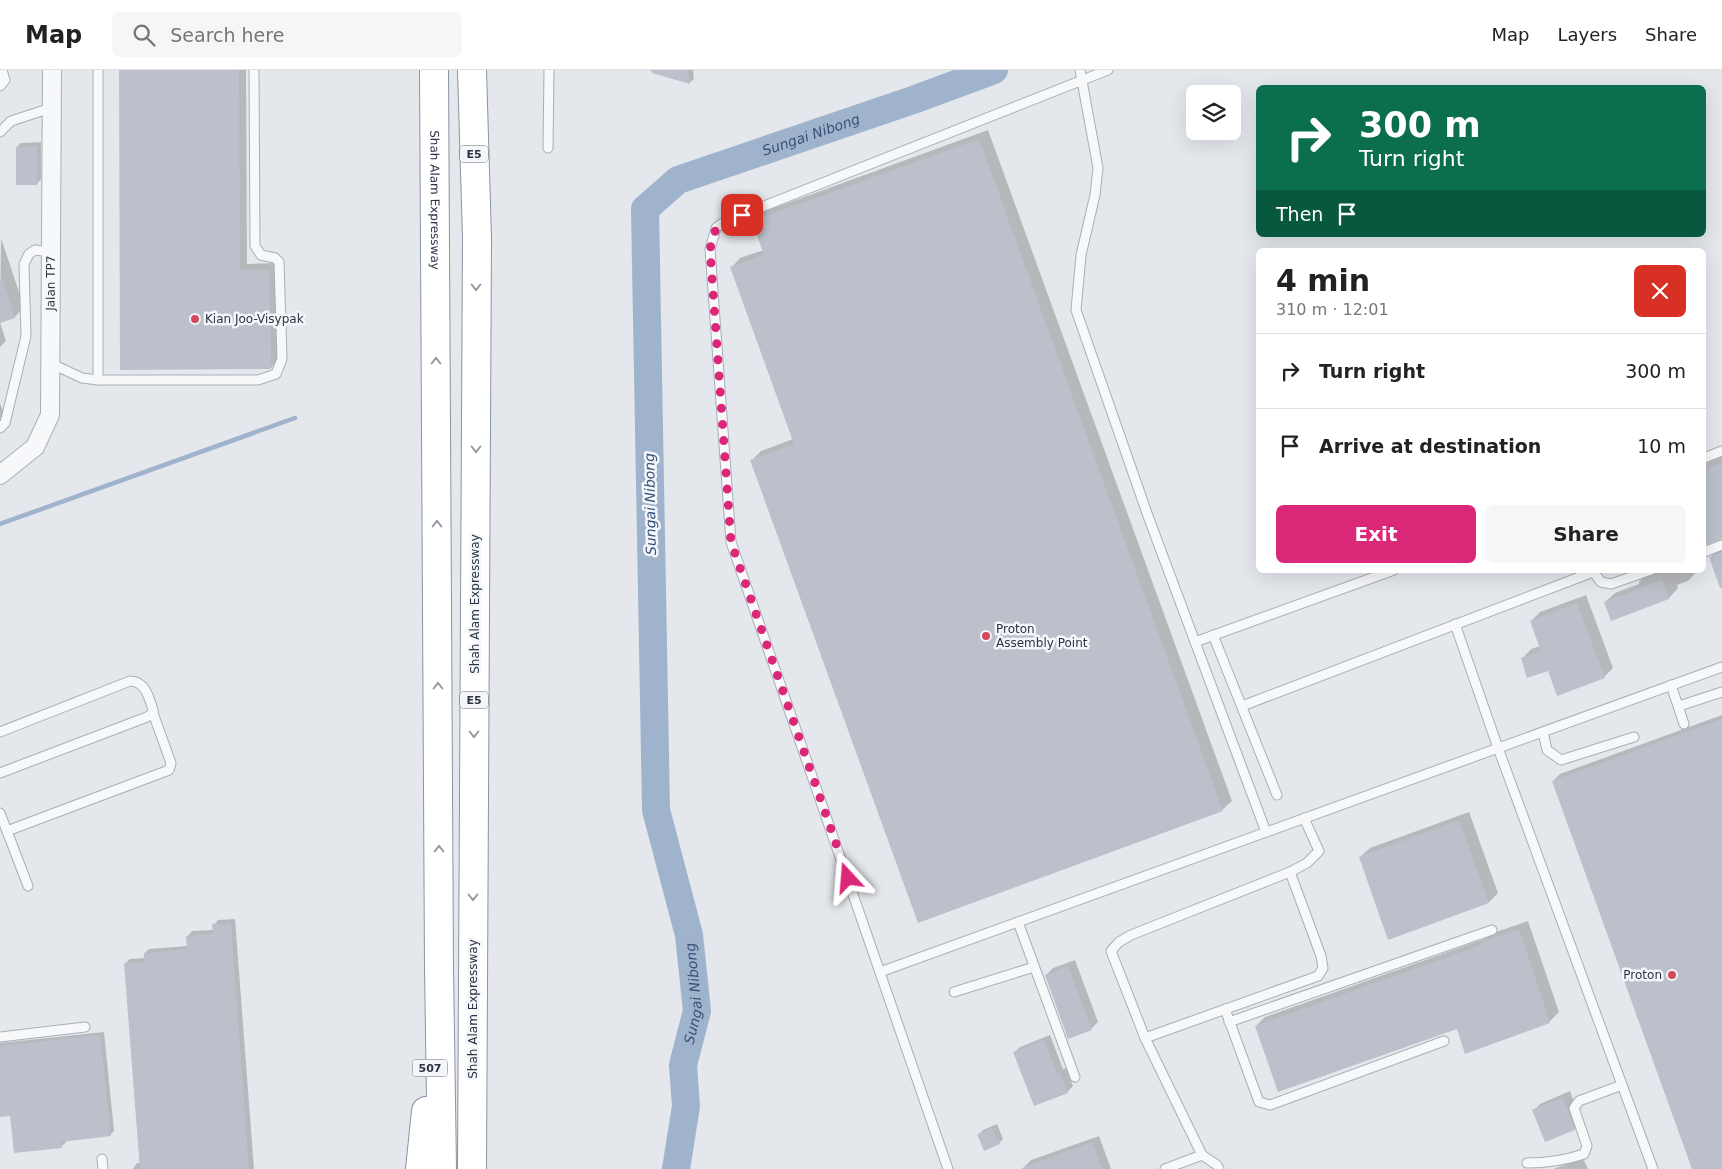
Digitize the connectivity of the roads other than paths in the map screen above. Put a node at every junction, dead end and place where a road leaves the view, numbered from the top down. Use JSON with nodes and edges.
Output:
{"nodes":[{"id":1,"x":2,"y":70,"type":"edge"},
{"id":2,"x":52,"y":70,"type":"edge"},
{"id":3,"x":98,"y":70,"type":"edge"},
{"id":4,"x":254,"y":70,"type":"edge"},
{"id":5,"x":434,"y":70,"type":"edge"},
{"id":6,"x":472,"y":70,"type":"edge"},
{"id":7,"x":489,"y":70,"type":"edge"},
{"id":8,"x":548,"y":70,"type":"edge"},
{"id":9,"x":1108,"y":70,"type":"edge"},
{"id":10,"x":1081,"y":75,"type":"edge"},
{"id":11,"x":0,"y":86,"type":"edge"},
{"id":12,"x":51,"y":108,"type":"junction"},
{"id":13,"x":0,"y":132,"type":"edge"},
{"id":14,"x":548,"y":148,"type":"dead end"},
{"id":15,"x":477,"y":238,"type":"junction"},
{"id":16,"x":50,"y":252,"type":"junction"},
{"id":17,"x":50,"y":363,"type":"junction"},
{"id":18,"x":98,"y":380,"type":"junction"},
{"id":19,"x":0,"y":428,"type":"edge"},
{"id":20,"x":1722,"y":451,"type":"edge"},
{"id":21,"x":1706,"y":457,"type":"edge"},
{"id":22,"x":0,"y":475,"type":"edge"},
{"id":23,"x":1722,"y":545,"type":"edge"},
{"id":24,"x":1706,"y":551,"type":"edge"},
{"id":25,"x":1386,"y":573,"type":"edge"},
{"id":26,"x":1587,"y":573,"type":"edge"},
{"id":27,"x":1594,"y":573,"type":"edge"},
{"id":28,"x":1642,"y":573,"type":"edge"},
{"id":29,"x":1455,"y":624,"type":"junction"},
{"id":30,"x":1213,"y":636,"type":"junction"},
{"id":31,"x":1195,"y":642,"type":"junction"},
{"id":32,"x":1722,"y":667,"type":"edge"},
{"id":33,"x":1671,"y":685,"type":"junction"},
{"id":34,"x":1722,"y":692,"type":"edge"},
{"id":35,"x":1242,"y":706,"type":"junction"},
{"id":36,"x":1679,"y":706,"type":"junction"},
{"id":37,"x":153,"y":713,"type":"junction"},
{"id":38,"x":1684,"y":724,"type":"dead end"},
{"id":39,"x":0,"y":732,"type":"edge"},
{"id":40,"x":1543,"y":732,"type":"junction"},
{"id":41,"x":1634,"y":737,"type":"dead end"},
{"id":42,"x":1498,"y":748,"type":"junction"},
{"id":43,"x":0,"y":773,"type":"edge"},
{"id":44,"x":1277,"y":795,"type":"dead end"},
{"id":45,"x":0,"y":813,"type":"edge"},
{"id":46,"x":1304,"y":818,"type":"junction"},
{"id":47,"x":7,"y":831,"type":"junction"},
{"id":48,"x":1266,"y":832,"type":"junction"},
{"id":49,"x":1290,"y":872,"type":"junction"},
{"id":50,"x":28,"y":886,"type":"dead end"},
{"id":51,"x":1018,"y":922,"type":"junction"},
{"id":52,"x":1492,"y":930,"type":"dead end"},
{"id":53,"x":1034,"y":967,"type":"junction"},
{"id":54,"x":439,"y":968,"type":"junction"},
{"id":55,"x":880,"y":972,"type":"junction"},
{"id":56,"x":954,"y":992,"type":"dead end"},
{"id":57,"x":1225,"y":1010,"type":"junction"},
{"id":58,"x":1230,"y":1022,"type":"junction"},
{"id":59,"x":85,"y":1027,"type":"dead end"},
{"id":60,"x":0,"y":1036,"type":"edge"},
{"id":61,"x":1145,"y":1038,"type":"junction"},
{"id":62,"x":1444,"y":1041,"type":"dead end"},
{"id":63,"x":1075,"y":1077,"type":"dead end"},
{"id":64,"x":1622,"y":1085,"type":"junction"},
{"id":65,"x":1202,"y":1155,"type":"junction"},
{"id":66,"x":102,"y":1159,"type":"dead end"},
{"id":67,"x":1527,"y":1164,"type":"dead end"},
{"id":68,"x":473,"y":1167,"type":"edge"},
{"id":69,"x":103,"y":1169,"type":"edge"},
{"id":70,"x":420,"y":1169,"type":"edge"},
{"id":71,"x":442,"y":1169,"type":"edge"},
{"id":72,"x":948,"y":1169,"type":"edge"},
{"id":73,"x":1165,"y":1169,"type":"edge"},
{"id":74,"x":1219,"y":1169,"type":"edge"},
{"id":75,"x":1653,"y":1169,"type":"edge"}],
"edges":[{"from":1,"to":11,"type":"lane"},
{"from":2,"to":12,"type":"street","name":"Jalan TP7"},
{"from":3,"to":18,"type":"lane"},
{"from":4,"to":18,"type":"lane"},
{"from":54,"to":5,"type":"highway","name":"Shah Alam Expressway","one_way":true},
{"from":6,"to":15,"type":"highway","name":"Shah Alam Expressway","number":"E5"},
{"from":7,"to":15,"type":"highway"},
{"from":8,"to":14,"type":"lane"},
{"from":9,"to":10,"type":"lane"},
{"from":10,"to":31,"type":"lane"},
{"from":10,"to":55,"type":"lane"},
{"from":12,"to":13,"type":"lane"},
{"from":12,"to":16,"type":"street","name":"Jalan TP7"},
{"from":15,"to":68,"type":"highway","name":"Shah Alam Expressway","number":"E5","one_way":true},
{"from":16,"to":17,"type":"street","name":"Jalan TP7"},
{"from":16,"to":19,"type":"lane"},
{"from":17,"to":18,"type":"lane"},
{"from":17,"to":22,"type":"street","name":"Jalan TP7"},
{"from":20,"to":21,"type":"lane"},
{"from":23,"to":24,"type":"lane"},
{"from":25,"to":30,"type":"lane"},
{"from":26,"to":29,"type":"lane"},
{"from":27,"to":28,"type":"lane"},
{"from":29,"to":35,"type":"lane"},
{"from":29,"to":42,"type":"lane"},
{"from":30,"to":31,"type":"lane"},
{"from":30,"to":35,"type":"lane"},
{"from":31,"to":48,"type":"lane"},
{"from":32,"to":33,"type":"lane"},
{"from":33,"to":36,"type":"lane"},
{"from":33,"to":40,"type":"lane"},
{"from":34,"to":36,"type":"lane"},
{"from":35,"to":44,"type":"lane"},
{"from":36,"to":38,"type":"lane"},
{"from":37,"to":39,"type":"lane"},
{"from":37,"to":43,"type":"lane"},
{"from":37,"to":47,"type":"lane"},
{"from":40,"to":41,"type":"lane"},
{"from":40,"to":42,"type":"lane"},
{"from":42,"to":46,"type":"lane"},
{"from":42,"to":64,"type":"lane"},
{"from":45,"to":47,"type":"lane"},
{"from":46,"to":48,"type":"lane"},
{"from":46,"to":49,"type":"lane"},
{"from":47,"to":50,"type":"lane"},
{"from":48,"to":51,"type":"lane"},
{"from":49,"to":57,"type":"lane"},
{"from":49,"to":61,"type":"lane"},
{"from":51,"to":53,"type":"lane"},
{"from":51,"to":55,"type":"lane"},
{"from":52,"to":58,"type":"lane"},
{"from":53,"to":56,"type":"lane"},
{"from":53,"to":63,"type":"lane"},
{"from":54,"to":70,"type":"highway","number":"507"},
{"from":54,"to":71,"type":"highway","name":"Shah Alam Expressway"},
{"from":55,"to":72,"type":"lane"},
{"from":57,"to":58,"type":"lane"},
{"from":57,"to":61,"type":"lane"},
{"from":58,"to":62,"type":"lane"},
{"from":59,"to":60,"type":"lane"},
{"from":61,"to":65,"type":"lane"},
{"from":64,"to":67,"type":"lane"},
{"from":64,"to":75,"type":"lane"},
{"from":65,"to":73,"type":"lane"},
{"from":65,"to":74,"type":"lane"},
{"from":66,"to":69,"type":"lane"}]}
